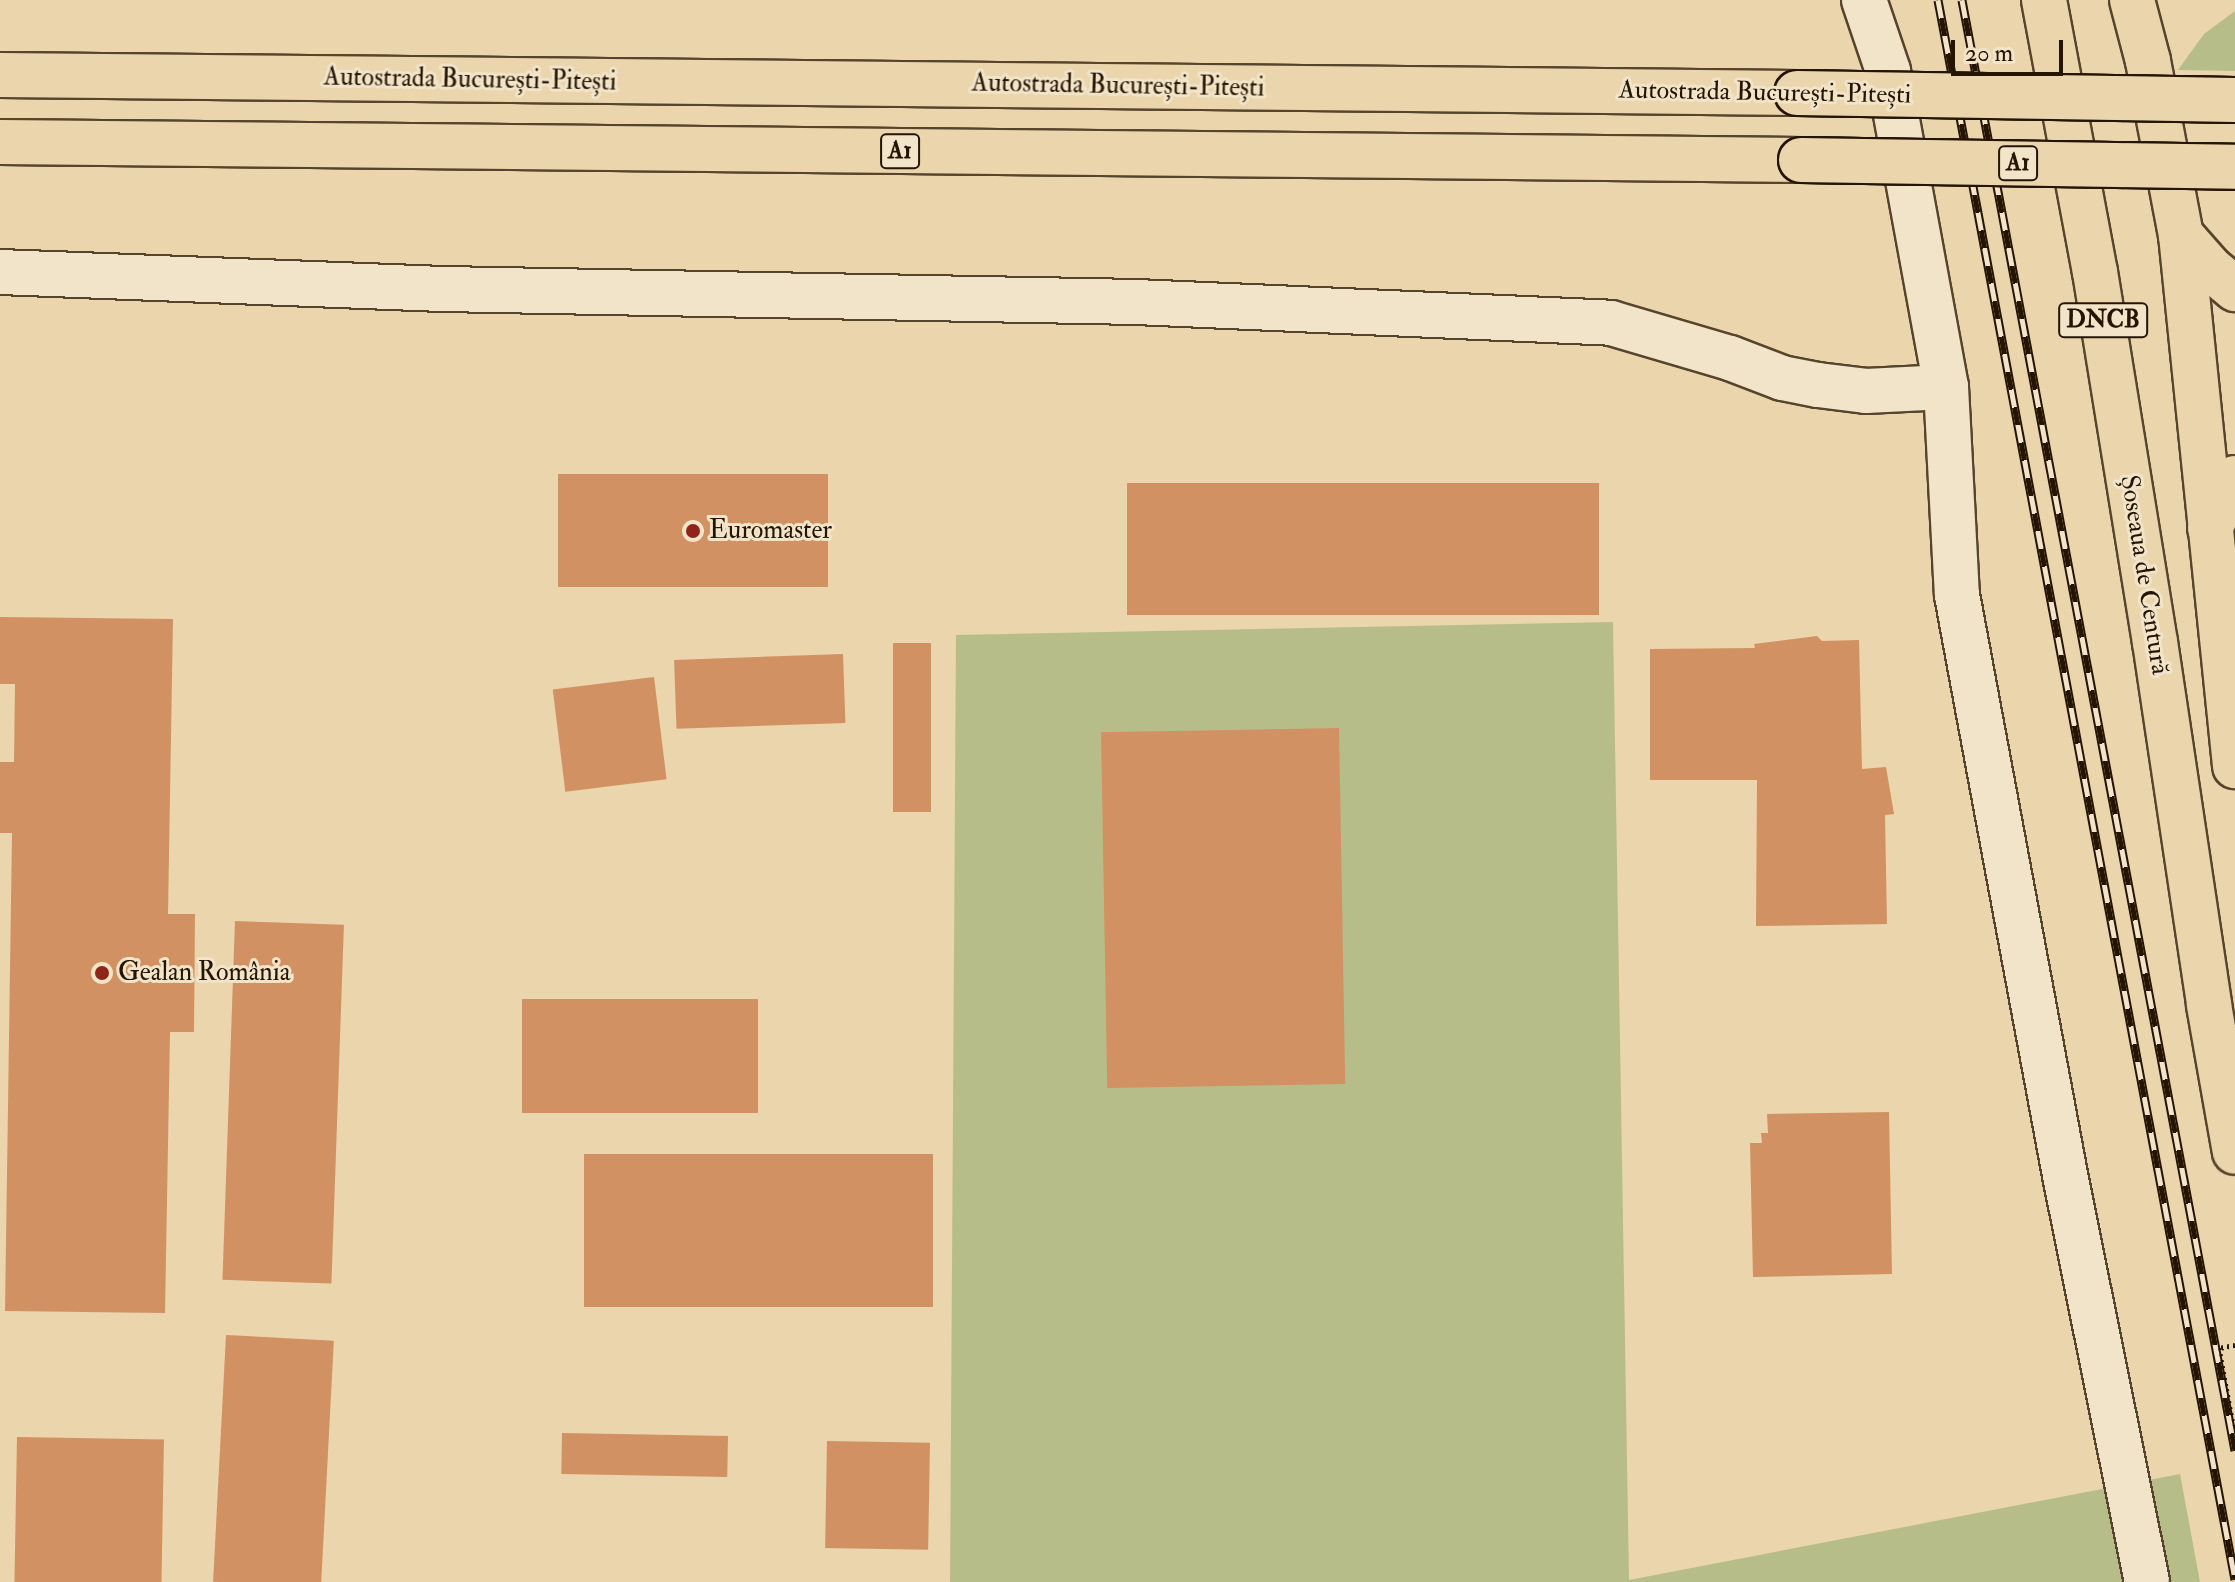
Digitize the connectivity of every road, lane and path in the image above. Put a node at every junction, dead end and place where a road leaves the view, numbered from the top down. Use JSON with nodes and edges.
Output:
{"nodes":[{"id":1,"x":1864,"y":0,"type":"edge"},
{"id":2,"x":2044,"y":0,"type":"edge"},
{"id":3,"x":2139,"y":5,"type":"edge"},
{"id":4,"x":0,"y":75,"type":"edge"},
{"id":5,"x":2235,"y":100,"type":"edge"},
{"id":6,"x":0,"y":142,"type":"edge"},
{"id":7,"x":2235,"y":167,"type":"edge"},
{"id":8,"x":2181,"y":235,"type":"junction"},
{"id":9,"x":0,"y":272,"type":"edge"},
{"id":10,"x":2235,"y":289,"type":"edge"},
{"id":11,"x":1946,"y":387,"type":"junction"},
{"id":12,"x":2235,"y":478,"type":"edge"},
{"id":13,"x":2210,"y":528,"type":"junction"},
{"id":14,"x":2235,"y":766,"type":"edge"},
{"id":15,"x":2235,"y":1152,"type":"edge"},
{"id":16,"x":2235,"y":1345,"type":"edge"},
{"id":17,"x":2235,"y":1436,"type":"edge"},
{"id":18,"x":2147,"y":1582,"type":"edge"}],
"edges":[{"from":1,"to":11,"type":"street"},
{"from":2,"to":15,"type":"main road","name":"Șoseaua de Centură","number":"DNCB"},
{"from":3,"to":8,"type":"main road"},
{"from":4,"to":5,"type":"main road","name":"Autostrada București-Pitești","bridge":true},
{"from":6,"to":7,"type":"main road","number":"A1","bridge":true},
{"from":8,"to":10,"type":"main road"},
{"from":8,"to":13,"type":"main road"},
{"from":9,"to":11,"type":"street"},
{"from":11,"to":18,"type":"street"},
{"from":12,"to":13,"type":"main road"},
{"from":13,"to":14,"type":"main road"},
{"from":16,"to":17,"type":"path"}]}
